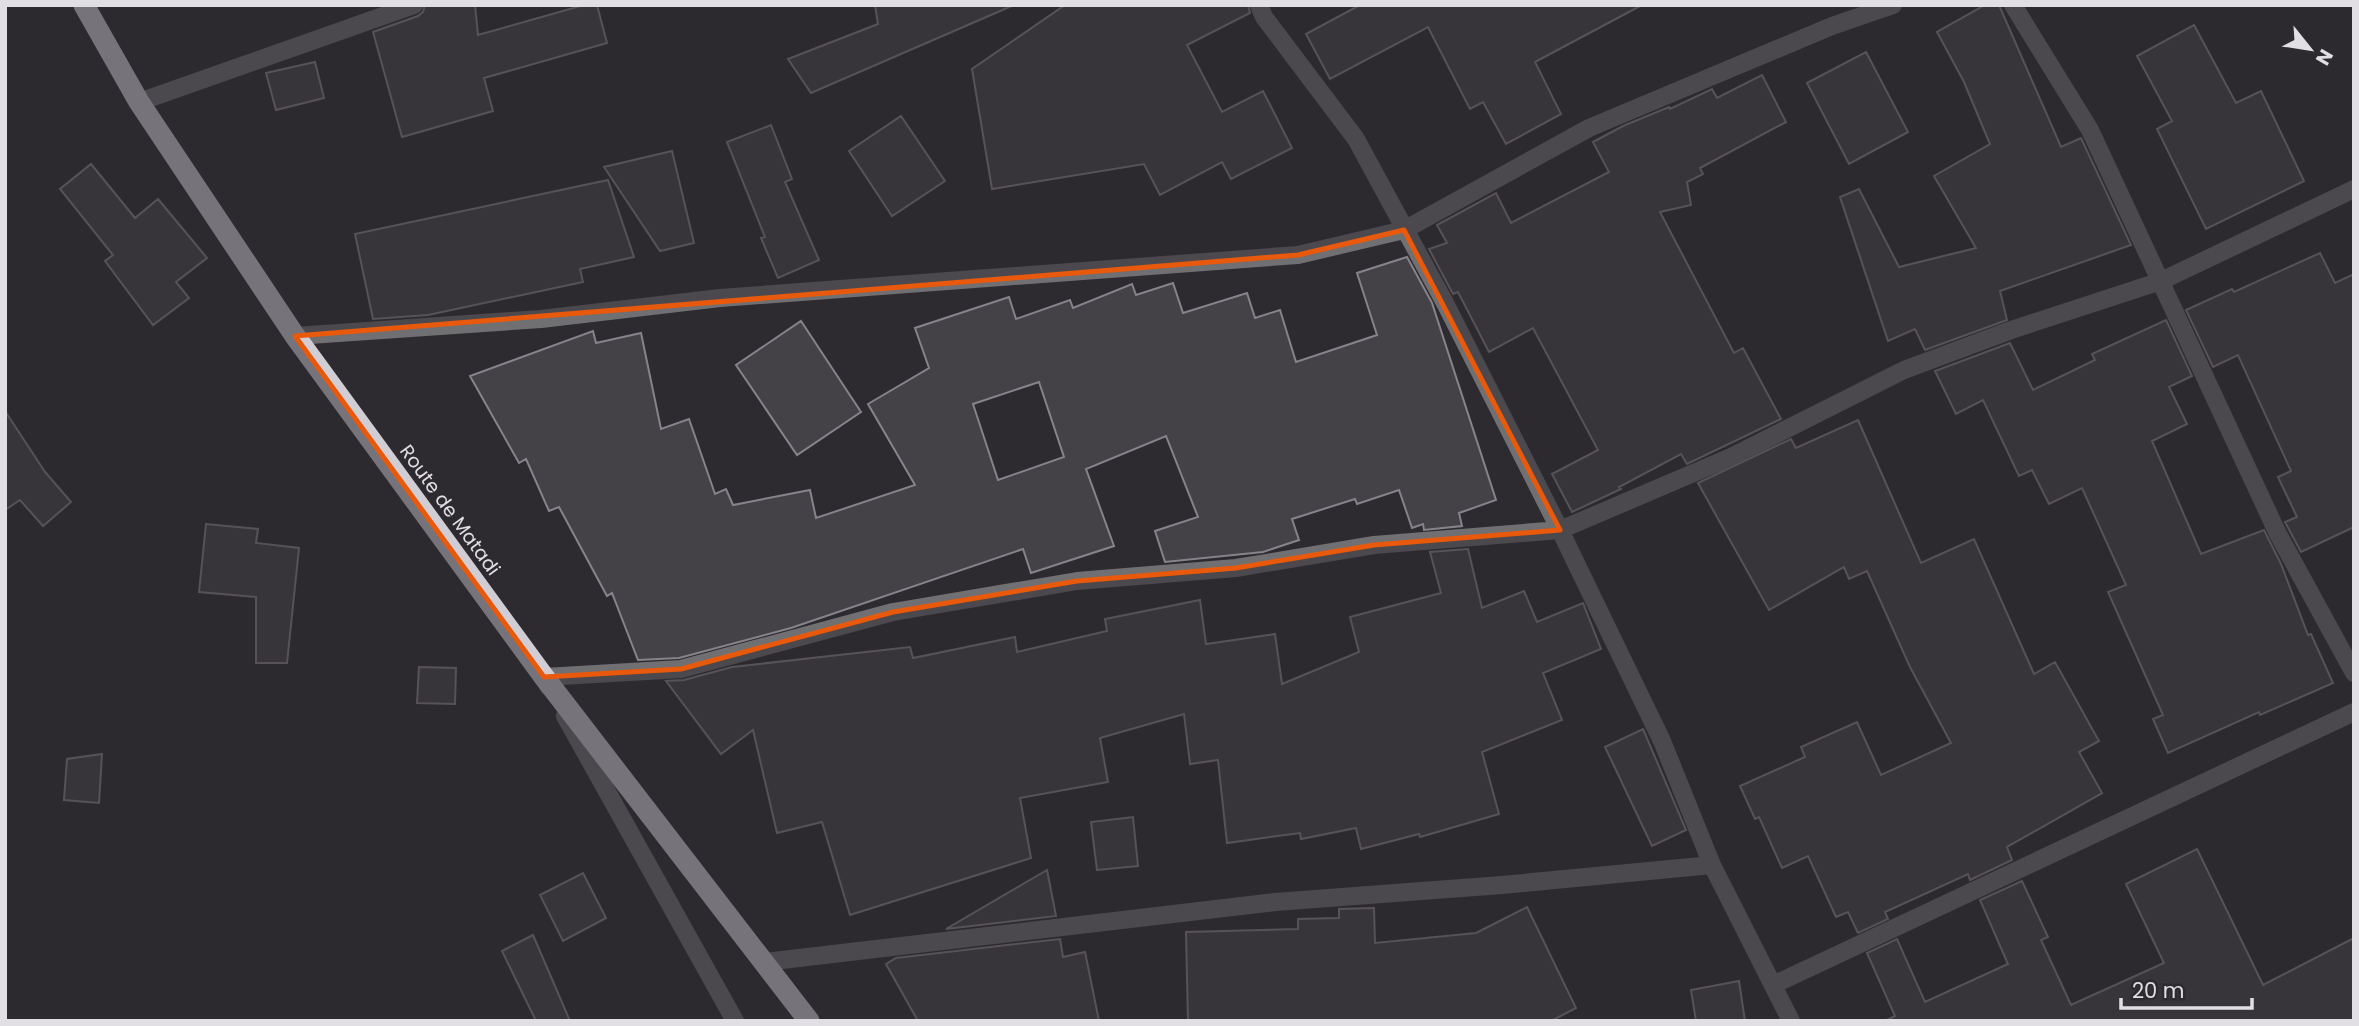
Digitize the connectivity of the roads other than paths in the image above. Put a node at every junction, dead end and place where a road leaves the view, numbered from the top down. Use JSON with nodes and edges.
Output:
{"nodes":[{"id":1,"x":84,"y":5,"type":"edge"},
{"id":2,"x":414,"y":5,"type":"edge"},
{"id":3,"x":1259,"y":5,"type":"edge"},
{"id":4,"x":1894,"y":5,"type":"edge"},
{"id":5,"x":2013,"y":5,"type":"edge"},
{"id":6,"x":139,"y":102,"type":"junction"},
{"id":7,"x":2354,"y":189,"type":"edge"},
{"id":8,"x":1404,"y":230,"type":"junction"},
{"id":9,"x":2161,"y":281,"type":"junction"},
{"id":10,"x":295,"y":336,"type":"junction"},
{"id":11,"x":1560,"y":530,"type":"junction"},
{"id":12,"x":2354,"y":674,"type":"edge"},
{"id":13,"x":544,"y":677,"type":"junction"},
{"id":14,"x":2354,"y":712,"type":"edge"},
{"id":15,"x":1713,"y":865,"type":"junction"},
{"id":16,"x":765,"y":962,"type":"junction"},
{"id":17,"x":1773,"y":985,"type":"junction"},
{"id":18,"x":735,"y":1021,"type":"edge"},
{"id":19,"x":809,"y":1021,"type":"edge"},
{"id":20,"x":1791,"y":1021,"type":"edge"}],
"edges":[{"from":1,"to":6,"type":"highway","name":"Route de Matadi"},
{"from":2,"to":6,"type":"street"},
{"from":3,"to":8,"type":"street"},
{"from":4,"to":8,"type":"street"},
{"from":5,"to":9,"type":"street"},
{"from":6,"to":10,"type":"highway","name":"Route de Matadi"},
{"from":7,"to":9,"type":"street"},
{"from":8,"to":10,"type":"street"},
{"from":8,"to":11,"type":"street"},
{"from":9,"to":11,"type":"street"},
{"from":9,"to":12,"type":"street"},
{"from":10,"to":13,"type":"highway","name":"Route de Matadi"},
{"from":11,"to":13,"type":"street"},
{"from":11,"to":15,"type":"street"},
{"from":13,"to":16,"type":"highway","name":"Route de Matadi"},
{"from":13,"to":18,"type":"street"},
{"from":14,"to":17,"type":"street"},
{"from":15,"to":16,"type":"street"},
{"from":15,"to":17,"type":"street"},
{"from":16,"to":19,"type":"highway","name":"Route de Matadi"},
{"from":17,"to":20,"type":"street"}]}
